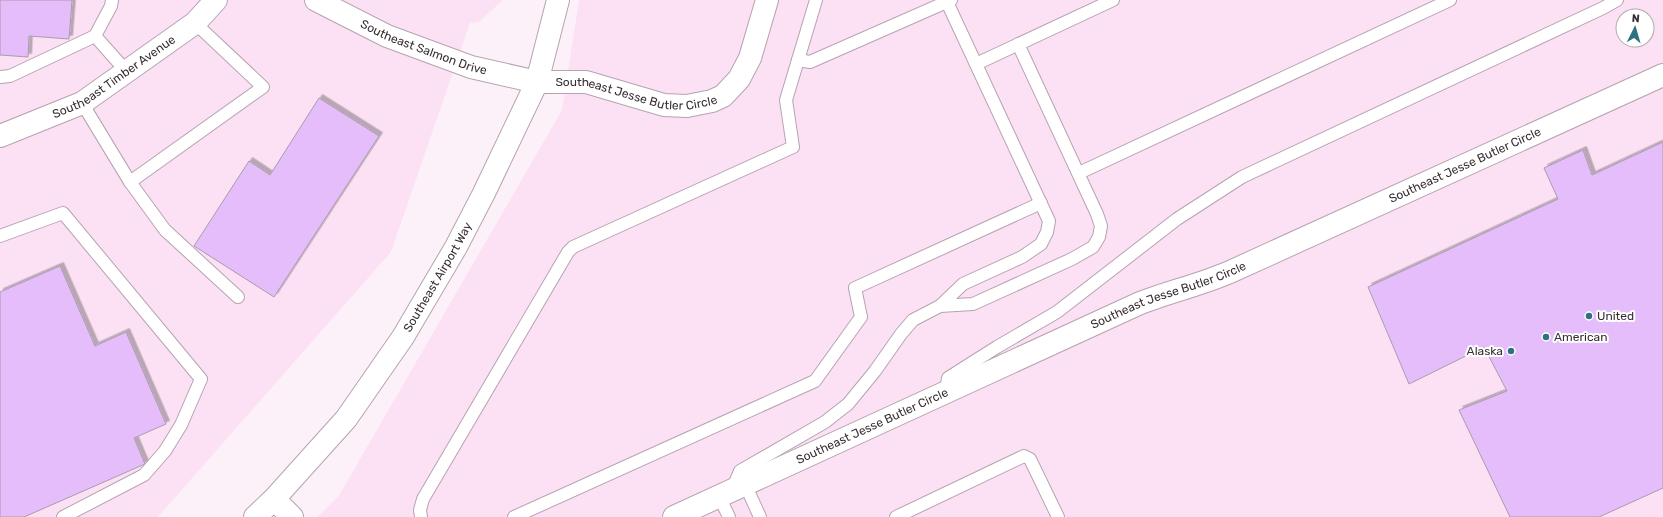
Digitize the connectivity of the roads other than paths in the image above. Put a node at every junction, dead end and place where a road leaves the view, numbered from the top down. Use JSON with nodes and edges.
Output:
{"nodes":[{"id":1,"x":112,"y":0,"type":"edge"},
{"id":2,"x":216,"y":0,"type":"edge"},
{"id":3,"x":316,"y":0,"type":"edge"},
{"id":4,"x":558,"y":0,"type":"edge"},
{"id":5,"x":767,"y":0,"type":"edge"},
{"id":6,"x":816,"y":0,"type":"edge"},
{"id":7,"x":1113,"y":0,"type":"edge"},
{"id":8,"x":1450,"y":0,"type":"edge"},
{"id":9,"x":1617,"y":0,"type":"edge"},
{"id":10,"x":949,"y":1,"type":"edge"},
{"id":11,"x":195,"y":23,"type":"junction"},
{"id":12,"x":95,"y":36,"type":"junction"},
{"id":13,"x":1018,"y":44,"type":"junction"},
{"id":14,"x":798,"y":60,"type":"junction"},
{"id":15,"x":976,"y":64,"type":"junction"},
{"id":16,"x":127,"y":72,"type":"junction"},
{"id":17,"x":1663,"y":75,"type":"edge"},
{"id":18,"x":0,"y":78,"type":"edge"},
{"id":19,"x":537,"y":82,"type":"junction"},
{"id":20,"x":82,"y":103,"type":"junction"},
{"id":21,"x":0,"y":136,"type":"edge"},
{"id":22,"x":1079,"y":173,"type":"junction"},
{"id":23,"x":130,"y":182,"type":"junction"},
{"id":24,"x":1041,"y":203,"type":"junction"},
{"id":25,"x":0,"y":236,"type":"edge"},
{"id":26,"x":238,"y":297,"type":"dead end"},
{"id":27,"x":940,"y":306,"type":"junction"},
{"id":28,"x":946,"y":392,"type":"junction"},
{"id":29,"x":732,"y":490,"type":"junction"},
{"id":30,"x":274,"y":499,"type":"junction"},
{"id":31,"x":63,"y":517,"type":"edge"},
{"id":32,"x":255,"y":517,"type":"edge"},
{"id":33,"x":292,"y":517,"type":"edge"},
{"id":34,"x":421,"y":517,"type":"edge"},
{"id":35,"x":514,"y":517,"type":"edge"},
{"id":36,"x":674,"y":517,"type":"edge"},
{"id":37,"x":729,"y":517,"type":"edge"},
{"id":38,"x":760,"y":517,"type":"edge"},
{"id":39,"x":896,"y":517,"type":"edge"},
{"id":40,"x":1058,"y":517,"type":"edge"}],
"edges":[{"from":1,"to":12,"type":"lane"},
{"from":2,"to":11,"type":"street","name":"Southeast Timber Avenue"},
{"from":3,"to":19,"type":"street","name":"Southeast Salmon Drive"},
{"from":4,"to":19,"type":"street","name":"Southeast Airport Way"},
{"from":5,"to":19,"type":"street","name":"Southeast Jesse Butler Circle"},
{"from":6,"to":14,"type":"lane"},
{"from":7,"to":13,"type":"lane"},
{"from":8,"to":22,"type":"lane"},
{"from":9,"to":28,"type":"lane"},
{"from":10,"to":14,"type":"lane"},
{"from":10,"to":15,"type":"lane"},
{"from":11,"to":16,"type":"street","name":"Southeast Timber Avenue"},
{"from":11,"to":23,"type":"lane"},
{"from":12,"to":16,"type":"lane"},
{"from":12,"to":18,"type":"lane"},
{"from":13,"to":15,"type":"lane"},
{"from":13,"to":22,"type":"lane"},
{"from":14,"to":34,"type":"lane"},
{"from":15,"to":24,"type":"lane"},
{"from":16,"to":20,"type":"street","name":"Southeast Timber Avenue"},
{"from":17,"to":28,"type":"street","name":"Southeast Jesse Butler Circle"},
{"from":19,"to":30,"type":"street","name":"Southeast Airport Way"},
{"from":20,"to":21,"type":"street","name":"Southeast Timber Avenue"},
{"from":20,"to":23,"type":"lane"},
{"from":22,"to":27,"type":"lane"},
{"from":23,"to":26,"type":"lane"},
{"from":24,"to":27,"type":"lane"},
{"from":24,"to":35,"type":"lane"},
{"from":25,"to":31,"type":"lane"},
{"from":27,"to":29,"type":"lane"},
{"from":28,"to":29,"type":"street","name":"Southeast Jesse Butler Circle"},
{"from":29,"to":36,"type":"street","name":"Southeast Jesse Butler Circle"},
{"from":29,"to":37,"type":"lane"},
{"from":29,"to":38,"type":"lane"},
{"from":30,"to":32,"type":"street","name":"Southeast Airport Way"},
{"from":30,"to":33,"type":"street"},
{"from":39,"to":40,"type":"lane"}]}
